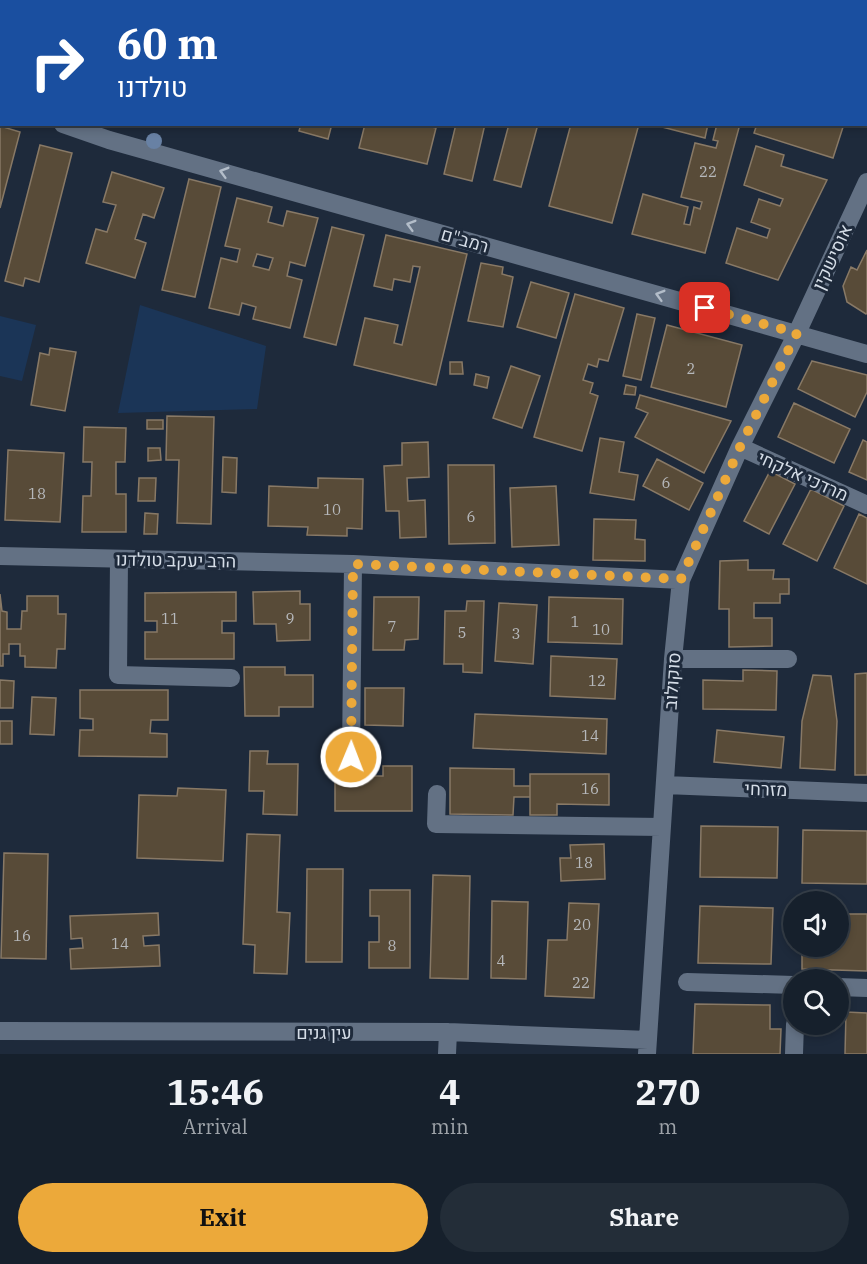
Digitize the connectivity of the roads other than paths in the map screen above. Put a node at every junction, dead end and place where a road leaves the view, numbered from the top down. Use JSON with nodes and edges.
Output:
{"nodes":[{"id":1,"x":75,"y":126,"type":"edge"},
{"id":2,"x":111,"y":132,"type":"edge"},
{"id":3,"x":867,"y":182,"type":"edge"},
{"id":4,"x":797,"y":333,"type":"junction"},
{"id":5,"x":867,"y":354,"type":"edge"},
{"id":6,"x":740,"y":447,"type":"junction"},
{"id":7,"x":867,"y":505,"type":"edge"},
{"id":8,"x":0,"y":556,"type":"edge"},
{"id":9,"x":119,"y":559,"type":"junction"},
{"id":10,"x":353,"y":564,"type":"junction"},
{"id":11,"x":681,"y":579,"type":"junction"},
{"id":12,"x":673,"y":659,"type":"junction"},
{"id":13,"x":788,"y":659,"type":"dead end"},
{"id":14,"x":231,"y":678,"type":"dead end"},
{"id":15,"x":351,"y":757,"type":"dead end"},
{"id":16,"x":665,"y":785,"type":"junction"},
{"id":17,"x":867,"y":793,"type":"edge"},
{"id":18,"x":437,"y":794,"type":"dead end"},
{"id":19,"x":662,"y":827,"type":"junction"},
{"id":20,"x":687,"y":982,"type":"dead end"},
{"id":21,"x":783,"y":985,"type":"edge"},
{"id":22,"x":849,"y":987,"type":"edge"},
{"id":23,"x":867,"y":988,"type":"edge"},
{"id":24,"x":0,"y":1031,"type":"edge"},
{"id":25,"x":448,"y":1032,"type":"junction"},
{"id":26,"x":795,"y":1035,"type":"edge"},
{"id":27,"x":647,"y":1047,"type":"edge"},
{"id":28,"x":447,"y":1054,"type":"edge"},
{"id":29,"x":794,"y":1054,"type":"edge"}],
"edges":[{"from":1,"to":2,"type":"street","name":"רמב\"ם"},
{"from":4,"to":2,"type":"street","name":"רמב\"ם","one_way":true},
{"from":3,"to":4,"type":"street","name":"אוסישקין"},
{"from":4,"to":5,"type":"street","name":"רמב\"ם"},
{"from":4,"to":6,"type":"street","name":"סוקולוב"},
{"from":6,"to":7,"type":"street","name":"מרדכי אלקחי"},
{"from":6,"to":11,"type":"street","name":"סוקולוב"},
{"from":8,"to":9,"type":"street","name":"הרב יעקב טולדנו"},
{"from":9,"to":10,"type":"street","name":"הרב יעקב טולדנו"},
{"from":9,"to":14,"type":"street"},
{"from":10,"to":11,"type":"street","name":"הרב יעקב טולדנו"},
{"from":10,"to":15,"type":"street"},
{"from":11,"to":12,"type":"street","name":"סוקולוב"},
{"from":12,"to":13,"type":"street"},
{"from":12,"to":16,"type":"street","name":"סוקולוב"},
{"from":16,"to":17,"type":"street","name":"מזרחי"},
{"from":16,"to":19,"type":"street","name":"סוקולוב"},
{"from":18,"to":19,"type":"street"},
{"from":19,"to":27,"type":"street","name":"סוקולוב"},
{"from":20,"to":21,"type":"street"},
{"from":22,"to":23,"type":"street"},
{"from":24,"to":25,"type":"street","name":"עין גנים"},
{"from":25,"to":27,"type":"street","name":"עין גנים"},
{"from":25,"to":28,"type":"street"},
{"from":26,"to":29,"type":"street"}]}
